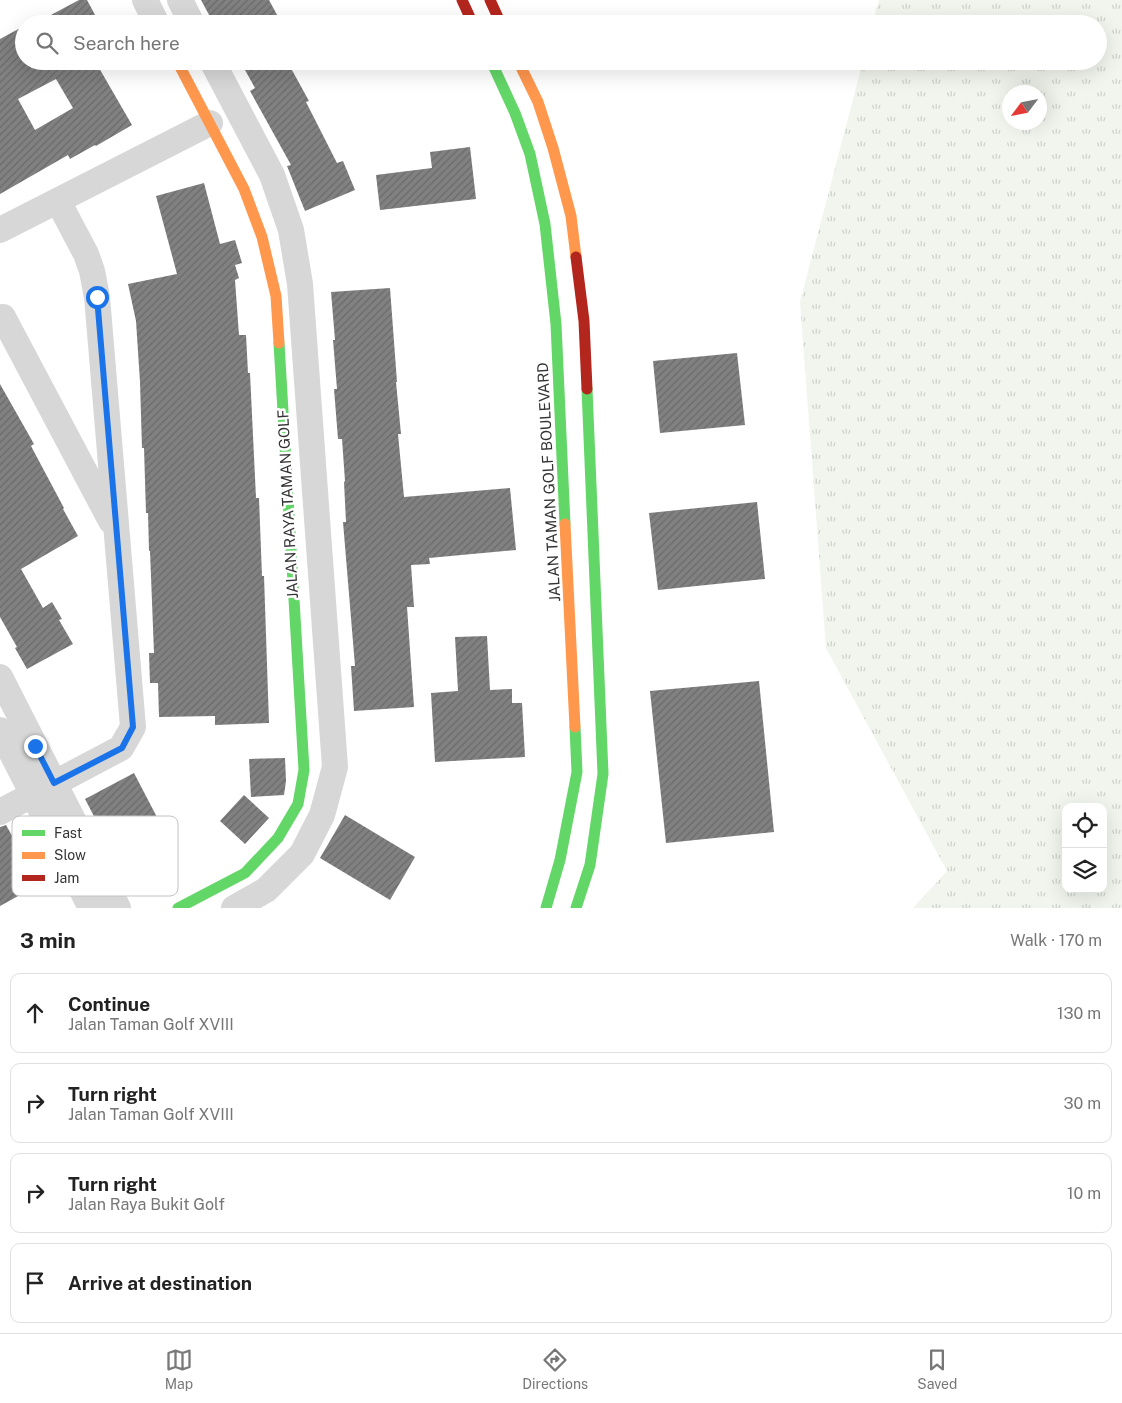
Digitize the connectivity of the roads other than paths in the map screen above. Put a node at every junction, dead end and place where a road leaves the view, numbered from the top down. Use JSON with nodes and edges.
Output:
{"nodes":[{"id":1,"x":145,"y":0,"type":"edge"},
{"id":2,"x":180,"y":0,"type":"edge"},
{"id":3,"x":462,"y":0,"type":"edge"},
{"id":4,"x":490,"y":0,"type":"edge"},
{"id":5,"x":152,"y":15,"type":"edge"},
{"id":6,"x":188,"y":15,"type":"edge"},
{"id":7,"x":469,"y":15,"type":"edge"},
{"id":8,"x":497,"y":15,"type":"edge"},
{"id":9,"x":182,"y":70,"type":"edge"},
{"id":10,"x":217,"y":70,"type":"edge"},
{"id":11,"x":495,"y":70,"type":"edge"},
{"id":12,"x":522,"y":70,"type":"edge"},
{"id":13,"x":231,"y":97,"type":"junction"},
{"id":14,"x":207,"y":117,"type":"junction"},
{"id":15,"x":58,"y":201,"type":"junction"},
{"id":16,"x":0,"y":230,"type":"edge"},
{"id":17,"x":3,"y":317,"type":"dead end"},
{"id":18,"x":117,"y":532,"type":"junction"},
{"id":19,"x":0,"y":677,"type":"edge"},
{"id":20,"x":0,"y":730,"type":"edge"},
{"id":21,"x":44,"y":789,"type":"junction"},
{"id":22,"x":0,"y":812,"type":"edge"},
{"id":23,"x":55,"y":816,"type":"edge"},
{"id":24,"x":61,"y":816,"type":"edge"},
{"id":25,"x":86,"y":896,"type":"edge"},
{"id":26,"x":111,"y":896,"type":"edge"},
{"id":27,"x":91,"y":908,"type":"edge"},
{"id":28,"x":118,"y":908,"type":"edge"},
{"id":29,"x":178,"y":908,"type":"edge"},
{"id":30,"x":234,"y":908,"type":"edge"},
{"id":31,"x":546,"y":908,"type":"edge"},
{"id":32,"x":576,"y":908,"type":"edge"}],
"edges":[{"from":1,"to":5,"type":"street"},
{"from":2,"to":6,"type":"street"},
{"from":3,"to":7,"type":"street"},
{"from":4,"to":8,"type":"street"},
{"from":9,"to":14,"type":"street","name":"JALAN RAYA TAMAN GOLF"},
{"from":10,"to":13,"type":"street","name":"JALAN RAYA TAMAN GOLF"},
{"from":11,"to":31,"type":"street","name":"JALAN TAMAN GOLF BOULEVARD"},
{"from":12,"to":32,"type":"street"},
{"from":13,"to":14,"type":"street"},
{"from":13,"to":30,"type":"street","name":"JALAN RAYA TAMAN GOLF"},
{"from":14,"to":15,"type":"street"},
{"from":14,"to":29,"type":"street","name":"JALAN RAYA TAMAN GOLF"},
{"from":15,"to":16,"type":"street"},
{"from":15,"to":18,"type":"street"},
{"from":17,"to":18,"type":"street"},
{"from":18,"to":21,"type":"street"},
{"from":19,"to":21,"type":"street"},
{"from":20,"to":21,"type":"street"},
{"from":21,"to":22,"type":"street"},
{"from":21,"to":23,"type":"street"},
{"from":21,"to":24,"type":"street"},
{"from":25,"to":27,"type":"street"},
{"from":26,"to":28,"type":"street"}]}
